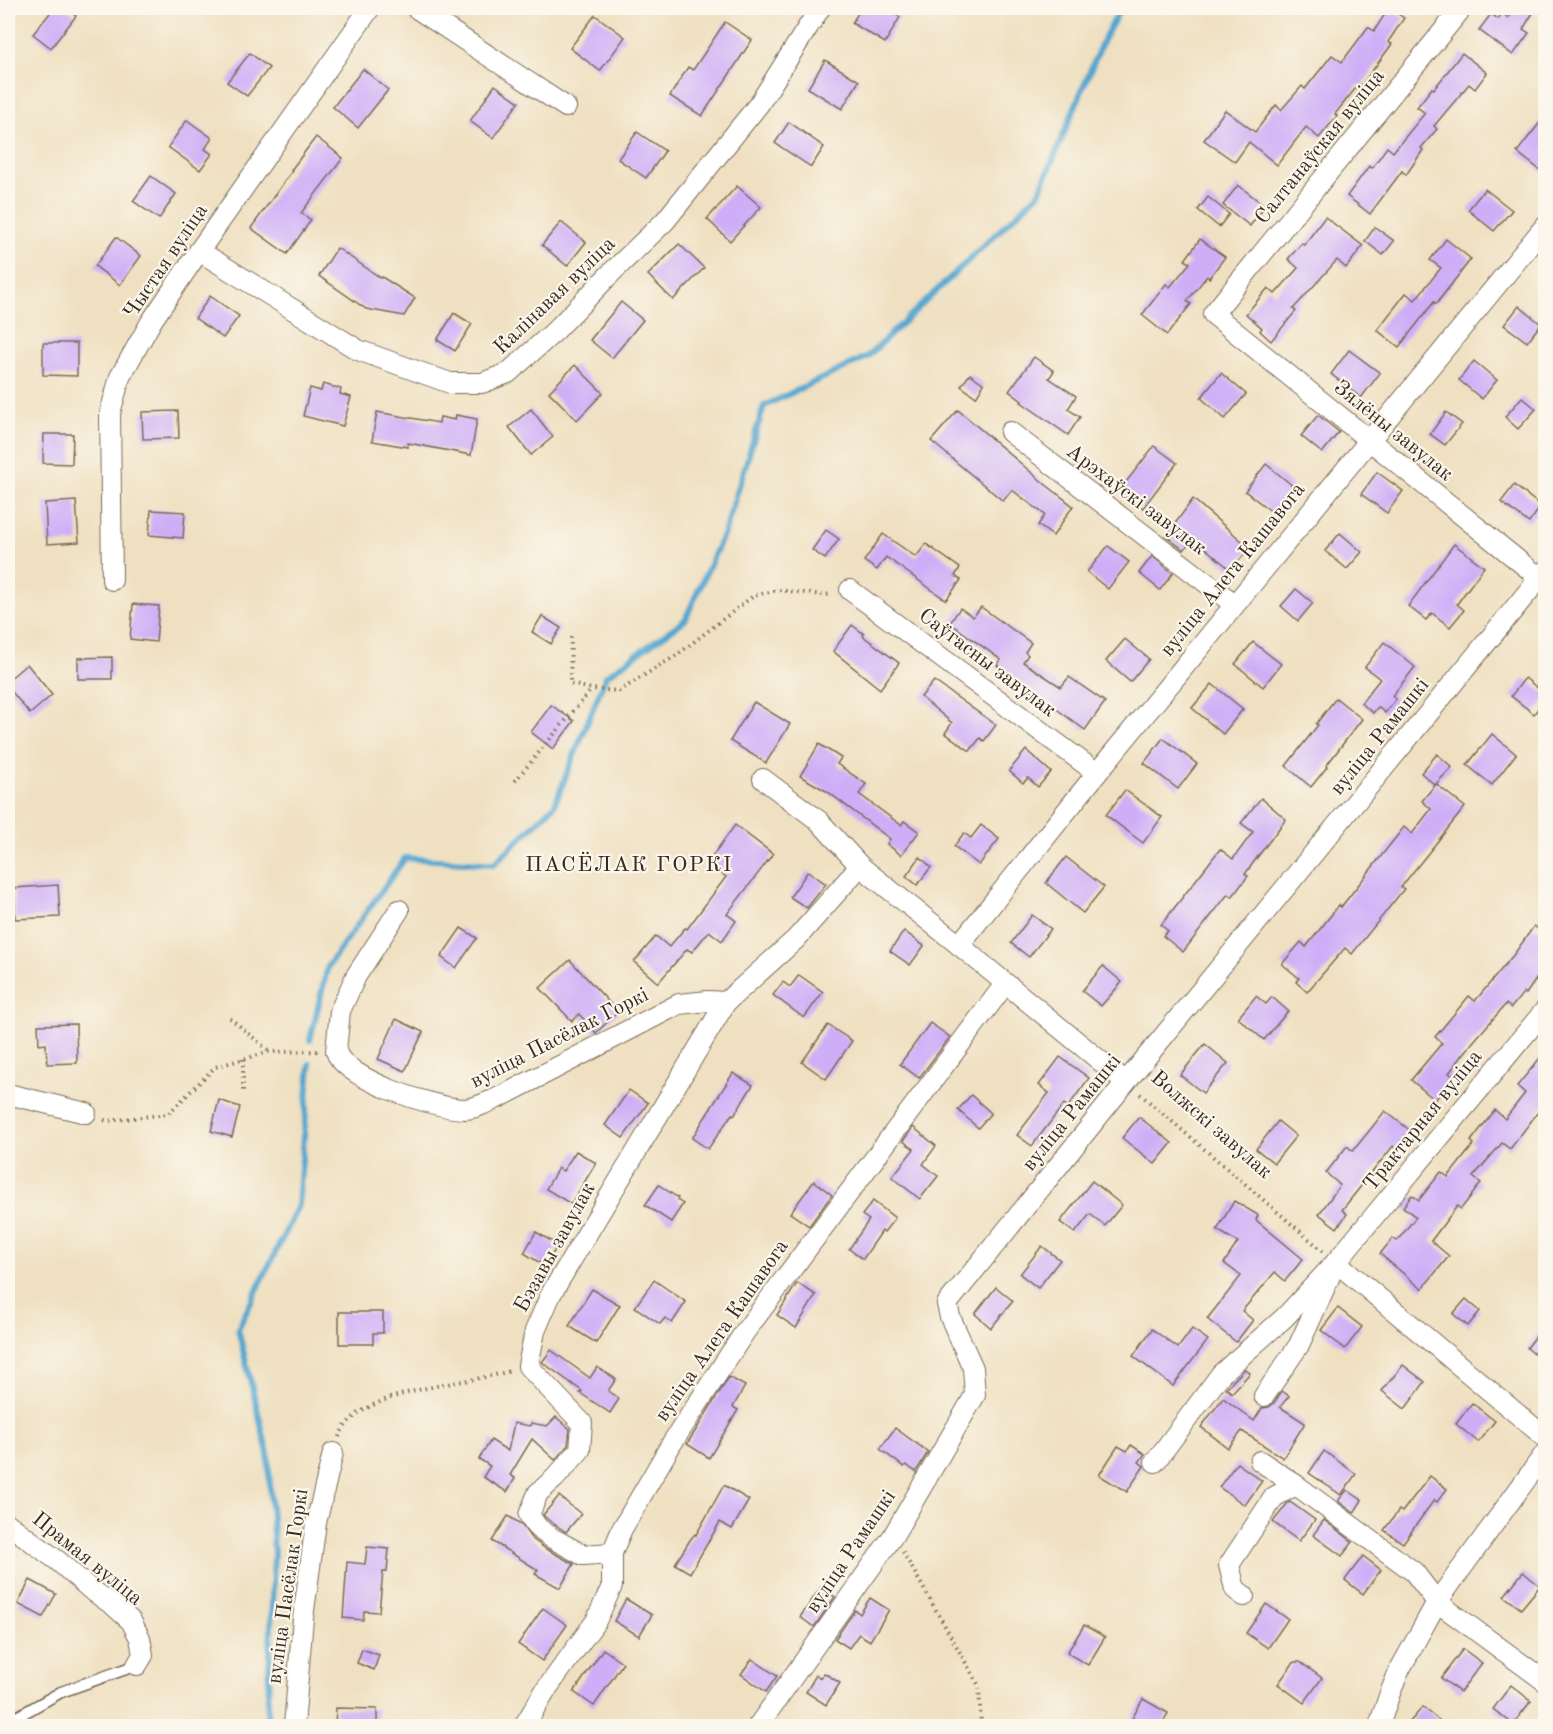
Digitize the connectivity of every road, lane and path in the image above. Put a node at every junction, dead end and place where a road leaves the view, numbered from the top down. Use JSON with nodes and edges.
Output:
{"nodes":[{"id":1,"x":370,"y":8,"type":"edge"},
{"id":2,"x":416,"y":8,"type":"edge"},
{"id":3,"x":820,"y":8,"type":"edge"},
{"id":4,"x":1462,"y":8,"type":"edge"},
{"id":5,"x":566,"y":107,"type":"dead end"},
{"id":6,"x":1545,"y":225,"type":"edge"},
{"id":7,"x":199,"y":250,"type":"junction"},
{"id":8,"x":1213,"y":314,"type":"joint"},
{"id":9,"x":1010,"y":432,"type":"dead end"},
{"id":10,"x":1368,"y":440,"type":"junction"},
{"id":11,"x":1543,"y":577,"type":"edge"},
{"id":12,"x":112,"y":580,"type":"dead end"},
{"id":13,"x":850,"y":590,"type":"joint"},
{"id":14,"x":1234,"y":604,"type":"junction"},
{"id":15,"x":571,"y":637,"type":"dead end"},
{"id":16,"x":592,"y":689,"type":"junction"},
{"id":17,"x":1097,"y":773,"type":"junction"},
{"id":18,"x":763,"y":779,"type":"dead end"},
{"id":19,"x":515,"y":781,"type":"dead end"},
{"id":20,"x":860,"y":866,"type":"junction"},
{"id":21,"x":399,"y":910,"type":"dead end"},
{"id":22,"x":959,"y":945,"type":"junction"},
{"id":23,"x":1005,"y":984,"type":"junction"},
{"id":24,"x":726,"y":1002,"type":"junction"},
{"id":25,"x":1545,"y":1009,"type":"edge"},
{"id":26,"x":230,"y":1018,"type":"dead end"},
{"id":27,"x":336,"y":1051,"type":"junction"},
{"id":28,"x":269,"y":1052,"type":"junction"},
{"id":29,"x":243,"y":1059,"type":"junction"},
{"id":30,"x":1126,"y":1082,"type":"junction"},
{"id":31,"x":243,"y":1093,"type":"dead end"},
{"id":32,"x":8,"y":1094,"type":"edge"},
{"id":33,"x":86,"y":1113,"type":"joint"},
{"id":34,"x":1336,"y":1262,"type":"junction"},
{"id":35,"x":502,"y":1374,"type":"dead end"},
{"id":36,"x":1264,"y":1396,"type":"dead end"},
{"id":37,"x":1545,"y":1438,"type":"edge"},
{"id":38,"x":1545,"y":1452,"type":"edge"},
{"id":39,"x":333,"y":1453,"type":"joint"},
{"id":40,"x":1260,"y":1461,"type":"dead end"},
{"id":41,"x":1155,"y":1462,"type":"dead end"},
{"id":42,"x":1296,"y":1485,"type":"junction"},
{"id":43,"x":8,"y":1524,"type":"edge"},
{"id":44,"x":893,"y":1536,"type":"junction"},
{"id":45,"x":612,"y":1553,"type":"junction"},
{"id":46,"x":1244,"y":1596,"type":"dead end"},
{"id":47,"x":1437,"y":1602,"type":"junction"},
{"id":48,"x":137,"y":1665,"type":"joint"},
{"id":49,"x":1545,"y":1682,"type":"edge"},
{"id":50,"x":8,"y":1722,"type":"edge"},
{"id":51,"x":294,"y":1726,"type":"edge"},
{"id":52,"x":524,"y":1726,"type":"edge"},
{"id":53,"x":758,"y":1726,"type":"edge"},
{"id":54,"x":981,"y":1726,"type":"edge"},
{"id":55,"x":1379,"y":1726,"type":"edge"}],
"edges":[{"from":1,"to":7,"type":"street","name":"Чыстая вуліца"},
{"from":2,"to":5,"type":"street"},
{"from":3,"to":7,"type":"street","name":"Калінавая вуліца"},
{"from":4,"to":8,"type":"street","name":"Салтанаўская вуліца"},
{"from":6,"to":10,"type":"street","name":"вуліца Алега Кашавога"},
{"from":7,"to":12,"type":"street","name":"Чыстая вуліца"},
{"from":8,"to":10,"type":"street","name":"Зялёны завулак"},
{"from":9,"to":14,"type":"street","name":"Арэхаўскі завулак"},
{"from":10,"to":11,"type":"street","name":"Зялёны завулак"},
{"from":10,"to":14,"type":"street","name":"вуліца Алега Кашавога"},
{"from":11,"to":30,"type":"street","name":"вуліца Рамашкі"},
{"from":13,"to":16,"type":"path"},
{"from":13,"to":17,"type":"street","name":"Саўгасны завулак"},
{"from":14,"to":17,"type":"street","name":"вуліца Алега Кашавога"},
{"from":15,"to":16,"type":"path"},
{"from":16,"to":19,"type":"path"},
{"from":17,"to":22,"type":"street","name":"вуліца Алега Кашавога"},
{"from":18,"to":20,"type":"street","name":"Волжскі завулак"},
{"from":20,"to":22,"type":"street","name":"Волжскі завулак"},
{"from":20,"to":24,"type":"street"},
{"from":21,"to":27,"type":"street"},
{"from":22,"to":23,"type":"street","name":"Волжскі завулак"},
{"from":23,"to":30,"type":"street","name":"Волжскі завулак"},
{"from":23,"to":45,"type":"street","name":"вуліца Алега Кашавога"},
{"from":24,"to":27,"type":"street","name":"вуліца Пасёлак Горкі"},
{"from":24,"to":45,"type":"street","name":"Бэзавы завулак"},
{"from":25,"to":34,"type":"street","name":"Трактарная вуліца"},
{"from":26,"to":28,"type":"path"},
{"from":27,"to":28,"type":"path"},
{"from":28,"to":29,"type":"path"},
{"from":29,"to":31,"type":"path"},
{"from":29,"to":33,"type":"path"},
{"from":30,"to":34,"type":"path","name":"Волжскі завулак"},
{"from":30,"to":44,"type":"street","name":"вуліца Рамашкі"},
{"from":32,"to":33,"type":"street"},
{"from":34,"to":36,"type":"street","name":"Трактарная вуліца"},
{"from":34,"to":37,"type":"street"},
{"from":34,"to":41,"type":"street","name":"Трактарная вуліца"},
{"from":35,"to":39,"type":"path"},
{"from":38,"to":47,"type":"street"},
{"from":39,"to":51,"type":"street","name":"вуліца Пасёлак Горкі"},
{"from":40,"to":42,"type":"street"},
{"from":42,"to":46,"type":"street"},
{"from":42,"to":47,"type":"street"},
{"from":43,"to":48,"type":"street","name":"Прамая вуліца"},
{"from":44,"to":53,"type":"street","name":"вуліца Рамашкі"},
{"from":44,"to":54,"type":"path"},
{"from":45,"to":52,"type":"street","name":"вуліца Алега Кашавога"},
{"from":47,"to":49,"type":"street"},
{"from":47,"to":55,"type":"street"},
{"from":48,"to":50,"type":"lane"}]}
